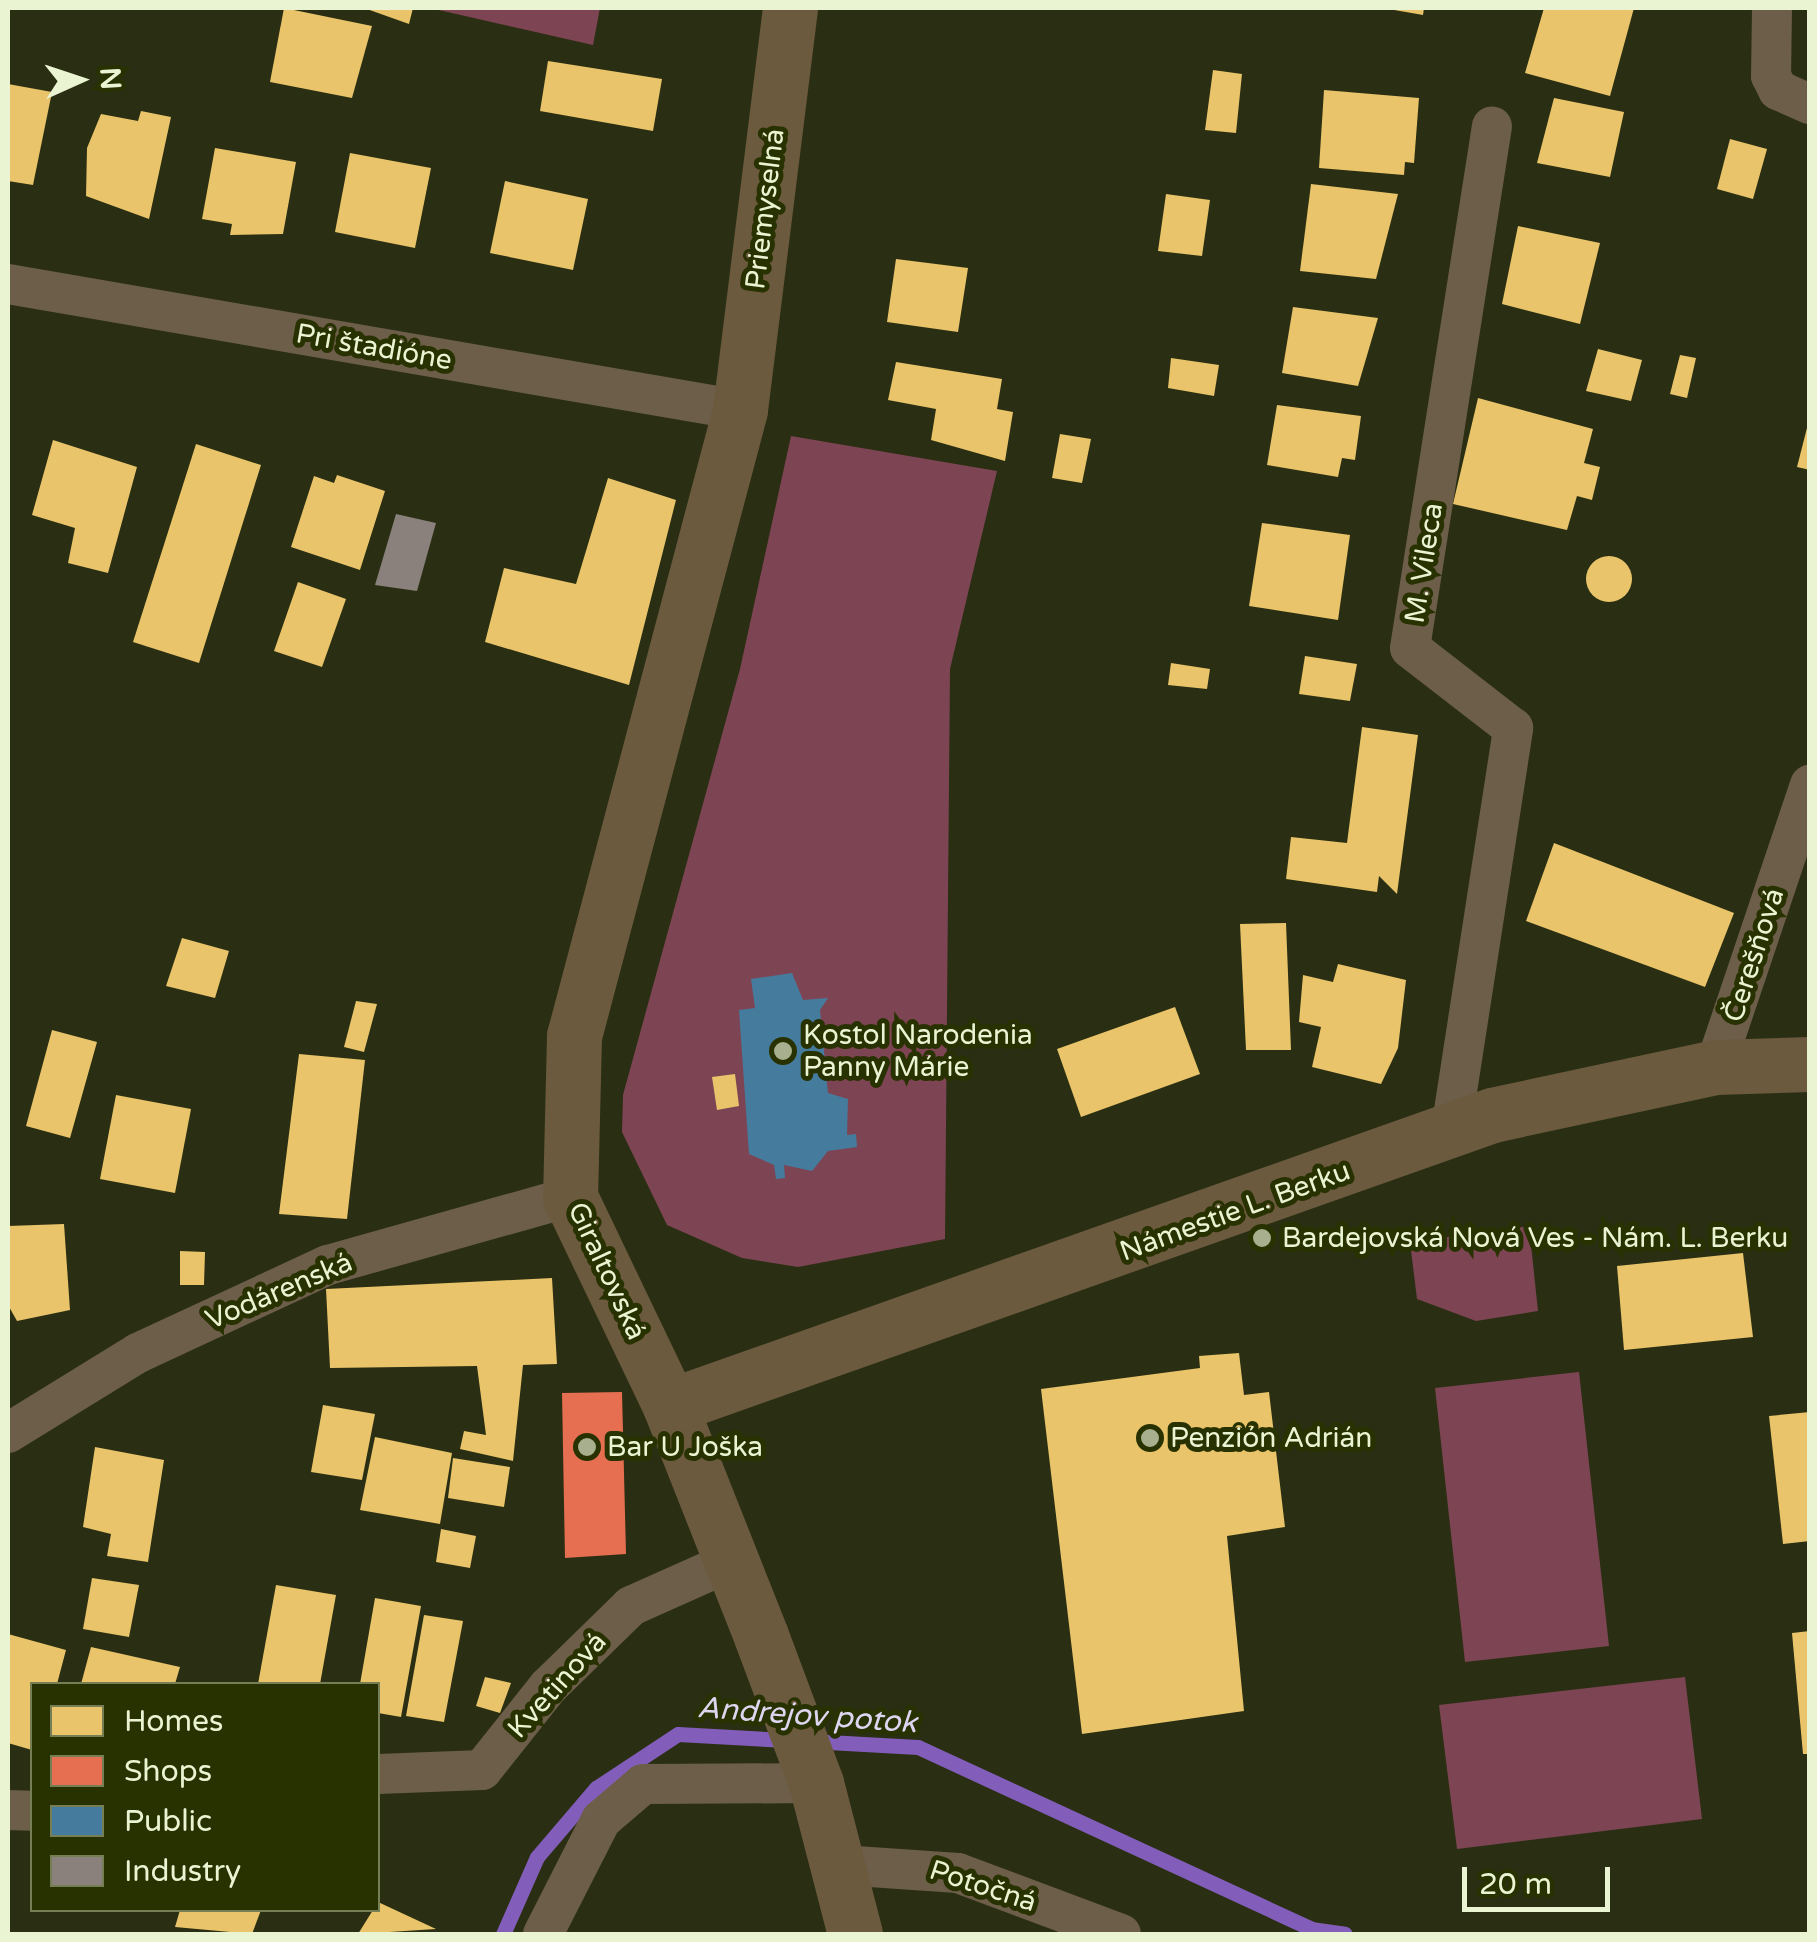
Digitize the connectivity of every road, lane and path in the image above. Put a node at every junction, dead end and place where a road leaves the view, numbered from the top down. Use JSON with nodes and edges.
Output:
{"nodes":[{"id":1,"x":790,"y":8,"type":"edge"},
{"id":2,"x":1772,"y":8,"type":"edge"},
{"id":3,"x":1810,"y":104,"type":"edge"},
{"id":4,"x":1492,"y":126,"type":"dead end"},
{"id":5,"x":8,"y":284,"type":"edge"},
{"id":6,"x":740,"y":410,"type":"junction"},
{"id":7,"x":1810,"y":785,"type":"edge"},
{"id":8,"x":1810,"y":1064,"type":"edge"},
{"id":9,"x":1716,"y":1067,"type":"junction"},
{"id":10,"x":1452,"y":1130,"type":"junction"},
{"id":11,"x":570,"y":1197,"type":"junction"},
{"id":12,"x":670,"y":1406,"type":"junction"},
{"id":13,"x":8,"y":1433,"type":"edge"},
{"id":14,"x":732,"y":1561,"type":"junction"},
{"id":15,"x":380,"y":1774,"type":"edge"},
{"id":16,"x":816,"y":1783,"type":"junction"},
{"id":17,"x":841,"y":1865,"type":"junction"},
{"id":18,"x":543,"y":1934,"type":"edge"},
{"id":19,"x":855,"y":1934,"type":"edge"},
{"id":20,"x":1121,"y":1934,"type":"edge"}],
"edges":[{"from":1,"to":6,"type":"street","name":"Priemyselná"},
{"from":2,"to":3,"type":"street"},
{"from":4,"to":10,"type":"street","name":"M. Vileca"},
{"from":5,"to":6,"type":"street","name":"Pri štadióne"},
{"from":6,"to":11,"type":"street","name":"Giraltovská"},
{"from":7,"to":9,"type":"street","name":"Čerešňová"},
{"from":8,"to":9,"type":"street","name":"Námestie L. Berku"},
{"from":9,"to":10,"type":"street","name":"Námestie L. Berku"},
{"from":10,"to":12,"type":"street","name":"Námestie L. Berku"},
{"from":11,"to":12,"type":"street","name":"Giraltovská"},
{"from":11,"to":13,"type":"street","name":"Vodárenská"},
{"from":12,"to":14,"type":"street","name":"Giraltovská"},
{"from":14,"to":15,"type":"street","name":"Kvetinová"},
{"from":14,"to":16,"type":"street","name":"Giraltovská"},
{"from":16,"to":17,"type":"street","name":"Giraltovská"},
{"from":16,"to":18,"type":"street"},
{"from":17,"to":19,"type":"street","name":"Giraltovská"},
{"from":17,"to":20,"type":"street","name":"Potočná"}]}
